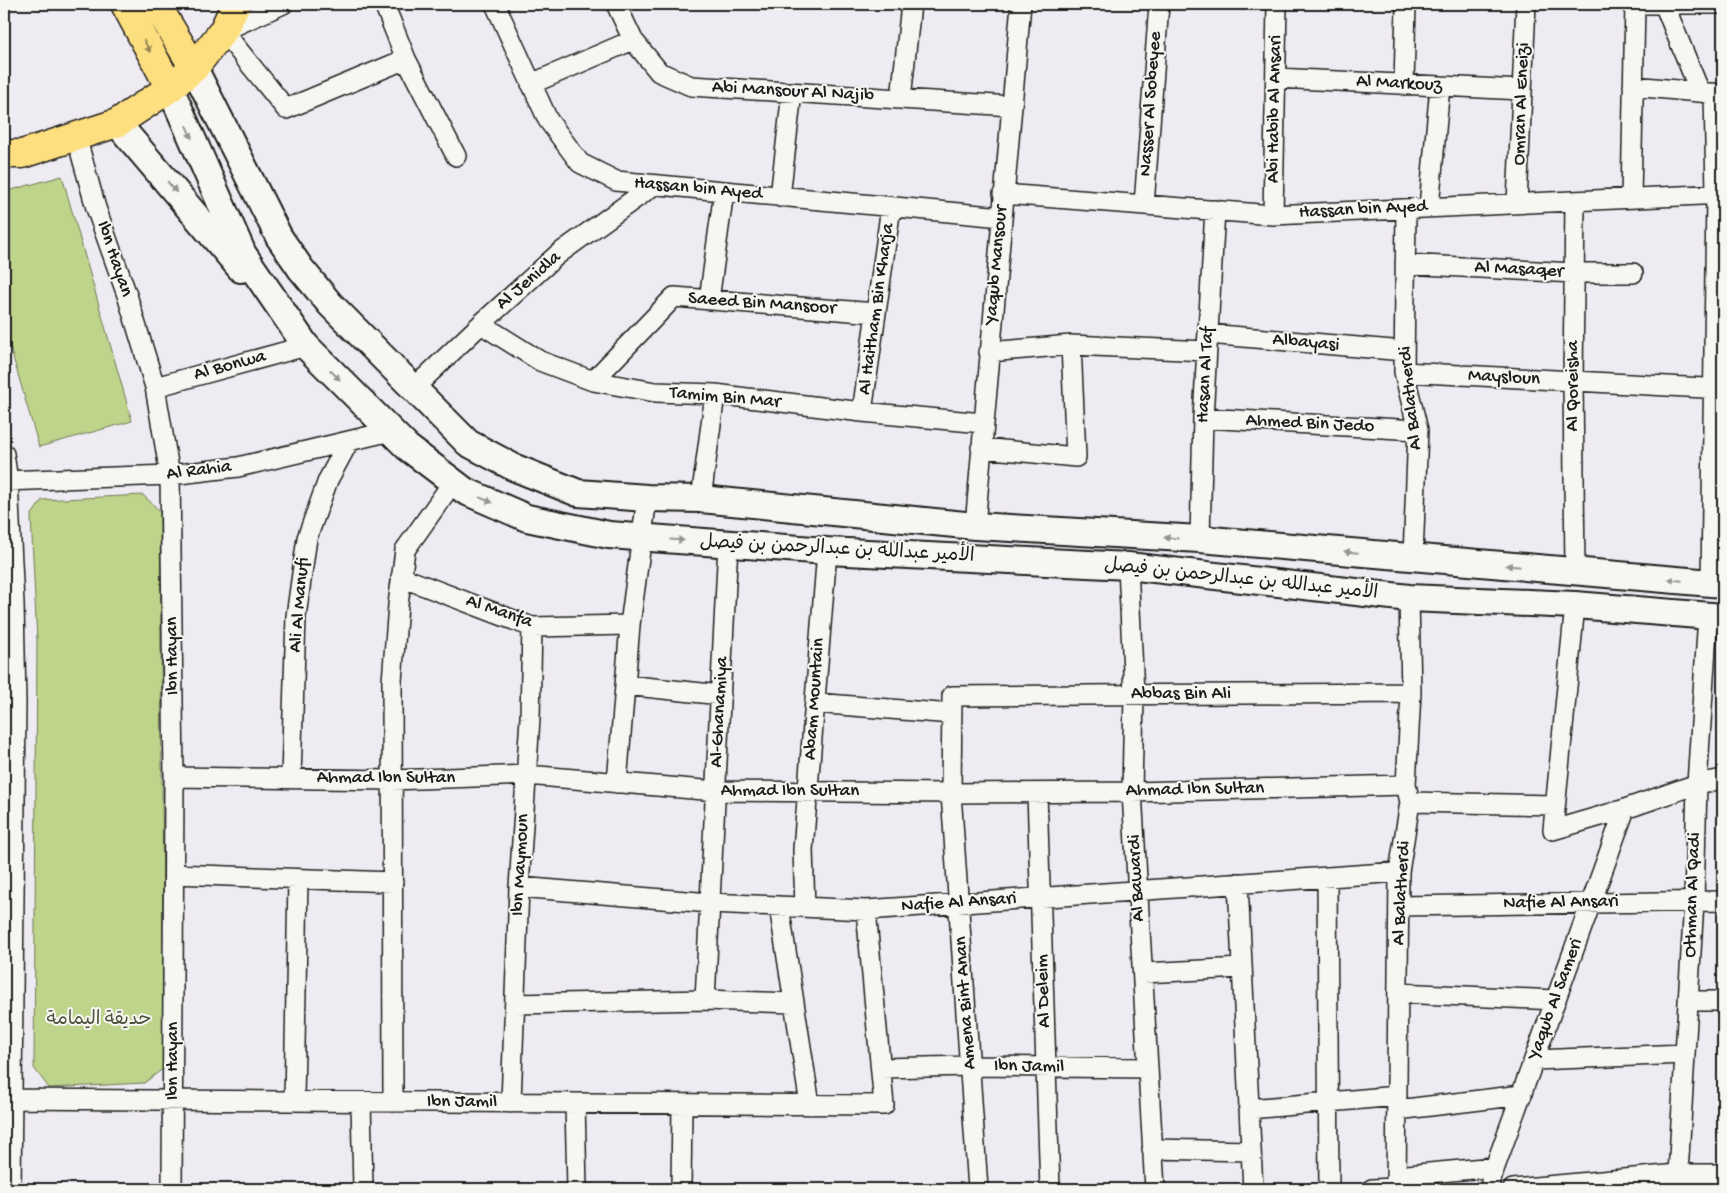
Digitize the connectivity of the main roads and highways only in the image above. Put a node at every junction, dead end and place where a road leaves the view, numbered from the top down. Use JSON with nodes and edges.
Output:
{"nodes":[{"id":1,"x":124,"y":4,"type":"edge"},
{"id":2,"x":156,"y":4,"type":"edge"},
{"id":3,"x":236,"y":4,"type":"edge"},
{"id":4,"x":194,"y":68,"type":"junction"},
{"id":5,"x":170,"y":88,"type":"junction"},
{"id":6,"x":117,"y":123,"type":"junction"},
{"id":7,"x":4,"y":154,"type":"edge"},
{"id":8,"x":306,"y":346,"type":"junction"},
{"id":9,"x":1717,"y":583,"type":"edge"},
{"id":10,"x":1716,"y":616,"type":"edge"}],
"edges":[{"from":1,"to":5,"type":"main road","one_way":true},
{"from":2,"to":4,"type":"main road"},
{"from":3,"to":4,"type":"main road"},
{"from":4,"to":5,"type":"main road"},
{"from":9,"to":4,"type":"main road","name":"الأمير عبدالله بن عبدالرحمن بن فيصل","one_way":true},
{"from":5,"to":6,"type":"main road"},
{"from":5,"to":8,"type":"main road","name":"الأمير عبدالله بن عبدالرحمن بن فيصل","one_way":true},
{"from":6,"to":7,"type":"main road"},
{"from":6,"to":8,"type":"main road","one_way":true},
{"from":8,"to":10,"type":"main road","name":"الأمير عبدالله بن عبدالرحمن بن فيصل","one_way":true}]}
